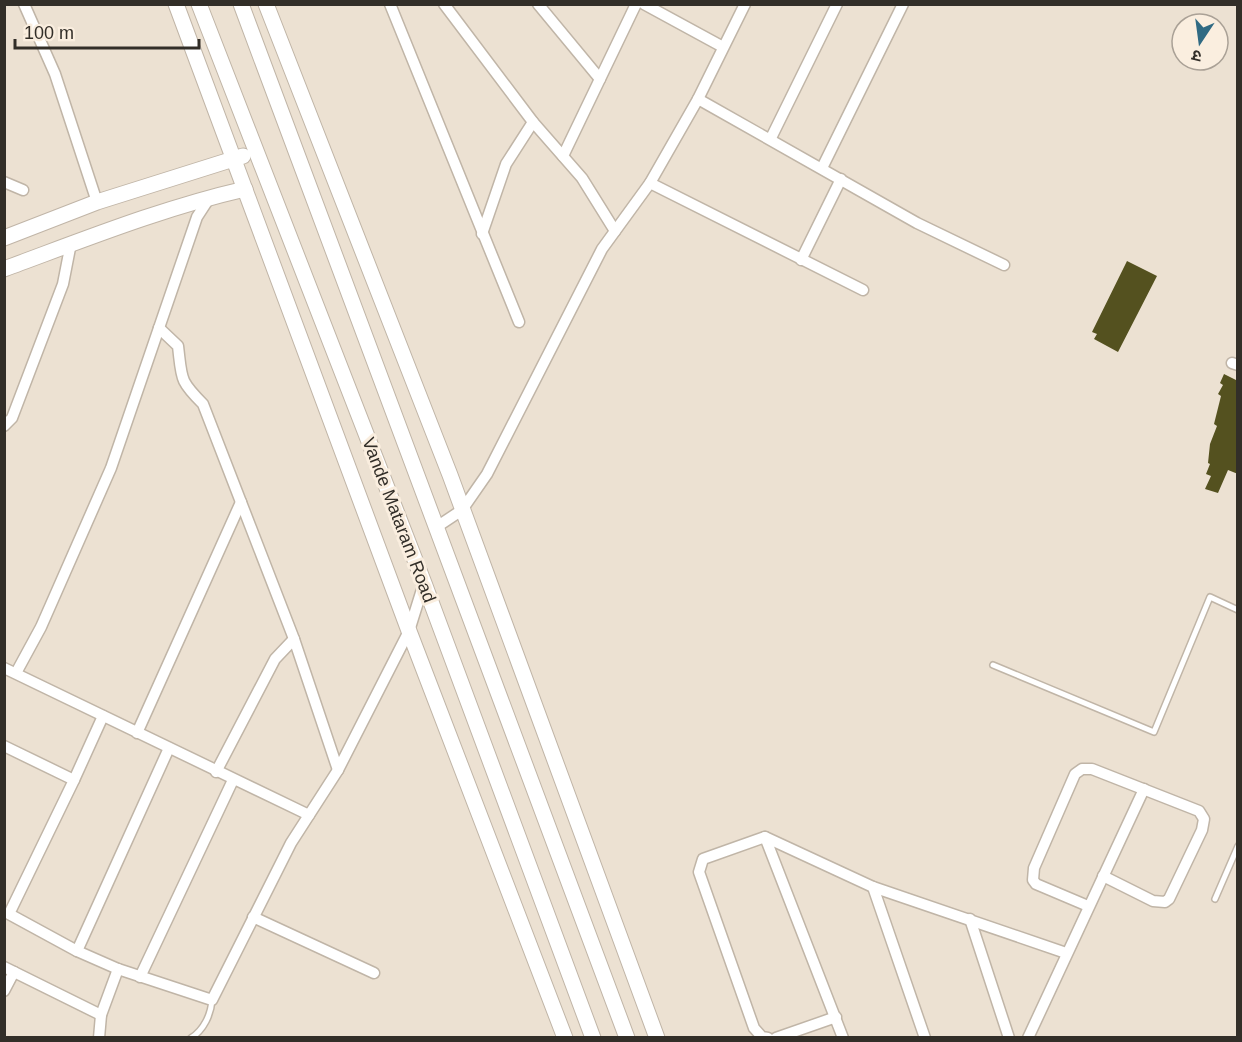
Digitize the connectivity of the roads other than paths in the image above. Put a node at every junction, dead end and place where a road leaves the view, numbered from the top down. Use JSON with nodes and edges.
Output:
{"nodes":[{"id":1,"x":24,"y":4,"type":"edge"},
{"id":2,"x":177,"y":4,"type":"edge"},
{"id":3,"x":199,"y":4,"type":"edge"},
{"id":4,"x":241,"y":4,"type":"edge"},
{"id":5,"x":266,"y":4,"type":"edge"},
{"id":6,"x":390,"y":4,"type":"edge"},
{"id":7,"x":444,"y":4,"type":"edge"},
{"id":8,"x":538,"y":4,"type":"edge"},
{"id":9,"x":636,"y":4,"type":"edge"},
{"id":10,"x":644,"y":4,"type":"edge"},
{"id":11,"x":745,"y":4,"type":"edge"},
{"id":12,"x":837,"y":4,"type":"edge"},
{"id":13,"x":903,"y":4,"type":"edge"},
{"id":14,"x":723,"y":47,"type":"junction"},
{"id":15,"x":600,"y":79,"type":"junction"},
{"id":16,"x":698,"y":99,"type":"junction"},
{"id":17,"x":532,"y":122,"type":"junction"},
{"id":18,"x":771,"y":138,"type":"junction"},
{"id":19,"x":255,"y":152,"type":"junction"},
{"id":20,"x":562,"y":156,"type":"junction"},
{"id":21,"x":234,"y":159,"type":"junction"},
{"id":22,"x":822,"y":168,"type":"junction"},
{"id":23,"x":841,"y":179,"type":"junction"},
{"id":24,"x":4,"y":182,"type":"edge"},
{"id":25,"x":650,"y":183,"type":"junction"},
{"id":26,"x":245,"y":189,"type":"junction"},
{"id":27,"x":23,"y":190,"type":"dead end"},
{"id":28,"x":210,"y":198,"type":"junction"},
{"id":29,"x":97,"y":202,"type":"junction"},
{"id":30,"x":615,"y":231,"type":"junction"},
{"id":31,"x":482,"y":234,"type":"junction"},
{"id":32,"x":4,"y":238,"type":"edge"},
{"id":33,"x":71,"y":243,"type":"junction"},
{"id":34,"x":801,"y":260,"type":"junction"},
{"id":35,"x":1004,"y":265,"type":"dead end"},
{"id":36,"x":4,"y":269,"type":"edge"},
{"id":37,"x":863,"y":290,"type":"dead end"},
{"id":38,"x":519,"y":322,"type":"dead end"},
{"id":39,"x":159,"y":328,"type":"junction"},
{"id":40,"x":4,"y":426,"type":"edge"},
{"id":41,"x":241,"y":502,"type":"junction"},
{"id":42,"x":462,"y":510,"type":"junction"},
{"id":43,"x":435,"y":528,"type":"junction"},
{"id":44,"x":424,"y":583,"type":"junction"},
{"id":45,"x":1238,"y":610,"type":"edge"},
{"id":46,"x":409,"y":631,"type":"junction"},
{"id":47,"x":294,"y":639,"type":"junction"},
{"id":48,"x":993,"y":665,"type":"dead end"},
{"id":49,"x":4,"y":668,"type":"edge"},
{"id":50,"x":16,"y":673,"type":"junction"},
{"id":51,"x":103,"y":716,"type":"junction"},
{"id":52,"x":137,"y":733,"type":"junction"},
{"id":53,"x":4,"y":746,"type":"edge"},
{"id":54,"x":169,"y":748,"type":"junction"},
{"id":55,"x":338,"y":770,"type":"junction"},
{"id":56,"x":216,"y":772,"type":"junction"},
{"id":57,"x":74,"y":780,"type":"junction"},
{"id":58,"x":233,"y":780,"type":"junction"},
{"id":59,"x":1144,"y":789,"type":"junction"},
{"id":60,"x":309,"y":815,"type":"junction"},
{"id":61,"x":765,"y":837,"type":"junction"},
{"id":62,"x":1238,"y":846,"type":"edge"},
{"id":63,"x":1103,"y":876,"type":"junction"},
{"id":64,"x":873,"y":887,"type":"junction"},
{"id":65,"x":1215,"y":899,"type":"dead end"},
{"id":66,"x":1088,"y":906,"type":"junction"},
{"id":67,"x":7,"y":913,"type":"edge"},
{"id":68,"x":253,"y":917,"type":"junction"},
{"id":69,"x":970,"y":919,"type":"junction"},
{"id":70,"x":77,"y":951,"type":"junction"},
{"id":71,"x":1066,"y":953,"type":"junction"},
{"id":72,"x":10,"y":969,"type":"edge"},
{"id":73,"x":118,"y":969,"type":"junction"},
{"id":74,"x":374,"y":973,"type":"dead end"},
{"id":75,"x":140,"y":977,"type":"junction"},
{"id":76,"x":4,"y":991,"type":"edge"},
{"id":77,"x":212,"y":999,"type":"junction"},
{"id":78,"x":101,"y":1015,"type":"junction"},
{"id":79,"x":836,"y":1017,"type":"junction"},
{"id":80,"x":99,"y":1038,"type":"edge"},
{"id":81,"x":191,"y":1038,"type":"edge"},
{"id":82,"x":565,"y":1038,"type":"edge"},
{"id":83,"x":593,"y":1038,"type":"edge"},
{"id":84,"x":627,"y":1038,"type":"edge"},
{"id":85,"x":657,"y":1038,"type":"edge"},
{"id":86,"x":768,"y":1038,"type":"edge"},
{"id":87,"x":776,"y":1038,"type":"edge"},
{"id":88,"x":843,"y":1038,"type":"edge"},
{"id":89,"x":925,"y":1038,"type":"edge"},
{"id":90,"x":1009,"y":1038,"type":"edge"},
{"id":91,"x":1028,"y":1038,"type":"edge"}],
"edges":[{"from":1,"to":29,"type":"street"},
{"from":2,"to":21,"type":"street"},
{"from":3,"to":19,"type":"street","name":"Vande Mataram Road"},
{"from":4,"to":43,"type":"street","name":"Vande Mataram Road"},
{"from":5,"to":42,"type":"street"},
{"from":6,"to":31,"type":"street"},
{"from":7,"to":17,"type":"street"},
{"from":8,"to":15,"type":"street"},
{"from":9,"to":15,"type":"street"},
{"from":10,"to":14,"type":"street"},
{"from":11,"to":14,"type":"street"},
{"from":12,"to":18,"type":"street"},
{"from":13,"to":22,"type":"street"},
{"from":14,"to":16,"type":"street"},
{"from":15,"to":20,"type":"street"},
{"from":16,"to":18,"type":"street"},
{"from":16,"to":25,"type":"street"},
{"from":17,"to":20,"type":"street"},
{"from":17,"to":31,"type":"street"},
{"from":18,"to":22,"type":"street"},
{"from":19,"to":21,"type":"street"},
{"from":19,"to":44,"type":"street","name":"Vande Mataram Road"},
{"from":20,"to":30,"type":"street"},
{"from":21,"to":26,"type":"street"},
{"from":21,"to":29,"type":"street"},
{"from":22,"to":23,"type":"street"},
{"from":23,"to":34,"type":"street"},
{"from":23,"to":35,"type":"street"},
{"from":24,"to":27,"type":"street"},
{"from":25,"to":30,"type":"street"},
{"from":25,"to":34,"type":"street"},
{"from":26,"to":28,"type":"street"},
{"from":26,"to":46,"type":"street"},
{"from":28,"to":33,"type":"street"},
{"from":28,"to":39,"type":"street"},
{"from":29,"to":32,"type":"street"},
{"from":30,"to":42,"type":"street"},
{"from":31,"to":38,"type":"street"},
{"from":33,"to":36,"type":"street"},
{"from":33,"to":40,"type":"street"},
{"from":34,"to":37,"type":"street"},
{"from":39,"to":41,"type":"street"},
{"from":39,"to":50,"type":"street"},
{"from":41,"to":47,"type":"street"},
{"from":41,"to":52,"type":"street"},
{"from":42,"to":43,"type":"street"},
{"from":42,"to":85,"type":"street"},
{"from":43,"to":84,"type":"street","name":"Vande Mataram Road"},
{"from":44,"to":46,"type":"street"},
{"from":44,"to":83,"type":"street","name":"Vande Mataram Road"},
{"from":45,"to":48,"type":"lane"},
{"from":46,"to":55,"type":"street"},
{"from":46,"to":82,"type":"street"},
{"from":47,"to":55,"type":"street"},
{"from":47,"to":56,"type":"street"},
{"from":49,"to":50,"type":"street"},
{"from":50,"to":51,"type":"street"},
{"from":51,"to":52,"type":"street"},
{"from":51,"to":57,"type":"street"},
{"from":52,"to":54,"type":"street"},
{"from":53,"to":57,"type":"street"},
{"from":54,"to":56,"type":"street"},
{"from":54,"to":70,"type":"street"},
{"from":55,"to":60,"type":"street"},
{"from":56,"to":58,"type":"street"},
{"from":57,"to":67,"type":"street"},
{"from":58,"to":60,"type":"street"},
{"from":58,"to":75,"type":"street"},
{"from":59,"to":63,"type":"street"},
{"from":59,"to":63,"type":"street"},
{"from":59,"to":66,"type":"street"},
{"from":60,"to":68,"type":"street"},
{"from":61,"to":64,"type":"street"},
{"from":61,"to":79,"type":"street"},
{"from":61,"to":86,"type":"street"},
{"from":62,"to":65,"type":"lane"},
{"from":63,"to":66,"type":"street"},
{"from":64,"to":69,"type":"street"},
{"from":64,"to":89,"type":"street"},
{"from":66,"to":71,"type":"street"},
{"from":67,"to":70,"type":"street"},
{"from":68,"to":74,"type":"street"},
{"from":68,"to":77,"type":"street"},
{"from":69,"to":71,"type":"street"},
{"from":69,"to":90,"type":"street"},
{"from":70,"to":73,"type":"street"},
{"from":71,"to":91,"type":"street"},
{"from":72,"to":76,"type":"street"},
{"from":72,"to":78,"type":"street"},
{"from":73,"to":75,"type":"street"},
{"from":73,"to":78,"type":"street"},
{"from":75,"to":77,"type":"street"},
{"from":77,"to":81,"type":"lane"},
{"from":78,"to":80,"type":"street"},
{"from":79,"to":87,"type":"street"},
{"from":79,"to":88,"type":"street"}]}
